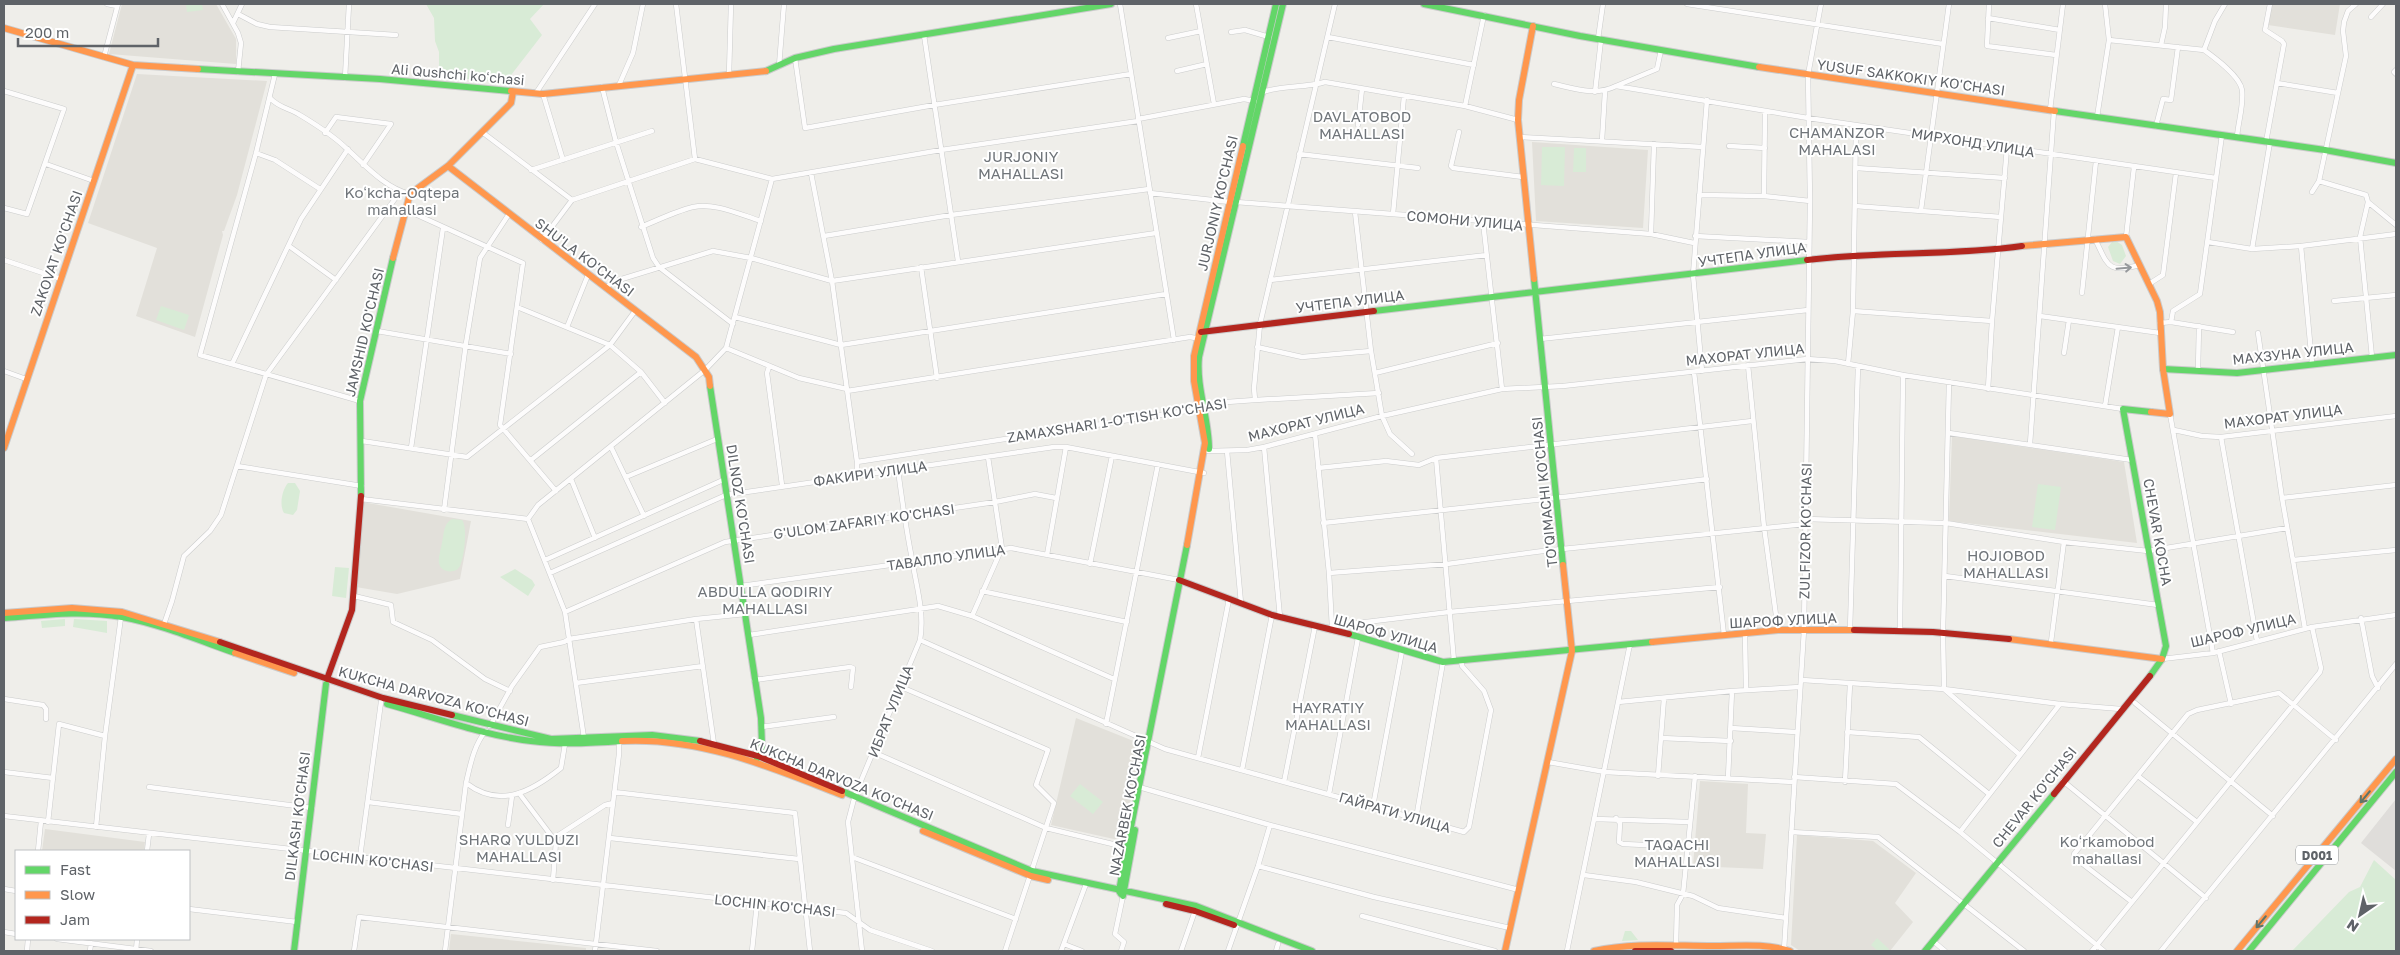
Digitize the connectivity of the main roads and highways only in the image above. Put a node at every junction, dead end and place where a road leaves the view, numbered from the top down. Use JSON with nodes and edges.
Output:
{"nodes":[{"id":1,"x":1111,"y":4,"type":"edge"},
{"id":2,"x":1276,"y":4,"type":"edge"},
{"id":3,"x":1283,"y":4,"type":"edge"},
{"id":4,"x":1424,"y":4,"type":"edge"},
{"id":5,"x":1533,"y":26,"type":"junction"},
{"id":6,"x":4,"y":28,"type":"edge"},
{"id":7,"x":133,"y":65,"type":"junction"},
{"id":8,"x":513,"y":92,"type":"junction"},
{"id":9,"x":2396,"y":161,"type":"edge"},
{"id":10,"x":448,"y":166,"type":"junction"},
{"id":11,"x":1233,"y":202,"type":"junction"},
{"id":12,"x":1536,"y":292,"type":"junction"},
{"id":13,"x":1202,"y":336,"type":"junction"},
{"id":14,"x":2396,"y":354,"type":"edge"},
{"id":15,"x":2163,"y":369,"type":"junction"},
{"id":16,"x":705,"y":370,"type":"joint"},
{"id":17,"x":1201,"y":408,"type":"joint"},
{"id":18,"x":2123,"y":409,"type":"joint"},
{"id":19,"x":4,"y":448,"type":"edge"},
{"id":20,"x":1181,"y":581,"type":"junction"},
{"id":21,"x":4,"y":613,"type":"edge"},
{"id":22,"x":122,"y":614,"type":"junction"},
{"id":23,"x":4,"y":618,"type":"edge"},
{"id":24,"x":1572,"y":651,"type":"junction"},
{"id":25,"x":2162,"y":659,"type":"junction"},
{"id":26,"x":326,"y":682,"type":"junction"},
{"id":27,"x":488,"y":729,"type":"junction"},
{"id":28,"x":619,"y":739,"type":"junction"},
{"id":29,"x":757,"y":759,"type":"junction"},
{"id":30,"x":2396,"y":759,"type":"edge"},
{"id":31,"x":2396,"y":772,"type":"edge"},
{"id":32,"x":2382,"y":776,"type":"junction"},
{"id":33,"x":2389,"y":781,"type":"junction"},
{"id":34,"x":1122,"y":893,"type":"junction"},
{"id":35,"x":1237,"y":924,"type":"junction"},
{"id":36,"x":1673,"y":949,"type":"edge"},
{"id":37,"x":1786,"y":950,"type":"edge"},
{"id":38,"x":294,"y":951,"type":"edge"},
{"id":39,"x":1297,"y":951,"type":"edge"},
{"id":40,"x":1312,"y":951,"type":"edge"},
{"id":41,"x":1505,"y":951,"type":"edge"},
{"id":42,"x":1594,"y":951,"type":"edge"},
{"id":43,"x":1635,"y":951,"type":"edge"},
{"id":44,"x":1925,"y":951,"type":"edge"},
{"id":45,"x":2237,"y":951,"type":"edge"},
{"id":46,"x":2250,"y":951,"type":"edge"}],
"edges":[{"from":1,"to":8,"type":"main road","name":"Ali Qushchi koʻchasi"},
{"from":2,"to":11,"type":"main road","name":"JURJONIY KO'CHASI"},
{"from":3,"to":11,"type":"main road","name":"JURJONIY KO'CHASI"},
{"from":4,"to":5,"type":"main road","name":"YUSUF SAKKOKIY KO'CHASI"},
{"from":5,"to":9,"type":"main road","name":"YUSUF SAKKOKIY KO'CHASI"},
{"from":5,"to":12,"type":"main road","name":"TO'QIMACHI KO'CHASI"},
{"from":6,"to":7,"type":"main road","name":"Ali Qushchi koʻchasi"},
{"from":7,"to":8,"type":"main road","name":"Ali Qushchi koʻchasi"},
{"from":7,"to":19,"type":"main road","name":"ZAKOVAT KO'CHASI"},
{"from":8,"to":10,"type":"main road"},
{"from":10,"to":16,"type":"main road","name":"SHU'LA KO'CHASI"},
{"from":10,"to":26,"type":"main road","name":"JAMSHID KO'CHASI"},
{"from":11,"to":13,"type":"main road","name":"JURJONIY KO'CHASI"},
{"from":12,"to":13,"type":"main road","name":"УЧТЕПА УЛИЦА"},
{"from":12,"to":15,"type":"main road","name":"УЧТЕПА УЛИЦА"},
{"from":12,"to":24,"type":"main road","name":"TO'QIMACHI KO'CHASI"},
{"from":13,"to":17,"type":"main road","name":"JURJONIY KO'CHASI"},
{"from":14,"to":15,"type":"main road","name":"МАХЗУНА УЛИЦА"},
{"from":15,"to":18,"type":"main road","name":"МАХОРАТ УЛИЦА"},
{"from":16,"to":29,"type":"main road","name":"DILNOZ KO'CHASI"},
{"from":17,"to":20,"type":"main road","name":"NAZARBEK KO'CHASI"},
{"from":18,"to":25,"type":"main road","name":"CHEVAR KOCHA"},
{"from":20,"to":24,"type":"main road","name":"ШАРОФ УЛИЦА"},
{"from":20,"to":34,"type":"main road","name":"NAZARBEK KO'CHASI"},
{"from":21,"to":22,"type":"main road","name":"KUKCHA DARVOZA KO'CHASI"},
{"from":22,"to":23,"type":"main road","name":"KUKCHA DARVOZA KO'CHASI"},
{"from":22,"to":26,"type":"main road","name":"KUKCHA DARVOZA KO'CHASI"},
{"from":24,"to":25,"type":"main road","name":"ШАРОФ УЛИЦА"},
{"from":24,"to":41,"type":"main road","name":"TO'QIMACHI KO'CHASI"},
{"from":25,"to":44,"type":"main road","name":"CHEVAR KO'CHASI"},
{"from":26,"to":27,"type":"main road","name":"KUKCHA DARVOZA KO'CHASI"},
{"from":26,"to":38,"type":"main road","name":"DILKASH KO'CHASI"},
{"from":27,"to":28,"type":"main road","name":"KUKCHA DARVOZA KO'CHASI"},
{"from":27,"to":28,"type":"main road","name":"KUKCHA DARVOZA KO'CHASI"},
{"from":28,"to":29,"type":"main road","name":"KUKCHA DARVOZA KO'CHASI"},
{"from":28,"to":29,"type":"main road","name":"KUKCHA DARVOZA KO'CHASI"},
{"from":29,"to":34,"type":"main road","name":"KUKCHA DARVOZA KO'CHASI"},
{"from":30,"to":32,"type":"main road","number":"D001"},
{"from":31,"to":33,"type":"main road","number":"D001"},
{"from":32,"to":33,"type":"main road"},
{"from":32,"to":45,"type":"main road","number":"D001","one_way":true},
{"from":33,"to":46,"type":"main road","number":"D001"},
{"from":34,"to":35,"type":"main road","name":"KUKCHA DARVOZA KO'CHASI"},
{"from":34,"to":35,"type":"main road","name":"KUKCHA DARVOZA KO'CHASI"},
{"from":35,"to":39,"type":"main road","name":"KUKCHA DARVOZA KO'CHASI"},
{"from":35,"to":40,"type":"main road","name":"KUKCHA DARVOZA KO'CHASI"},
{"from":36,"to":37,"type":"main road"},
{"from":36,"to":42,"type":"main road"},
{"from":36,"to":43,"type":"main road"}]}
